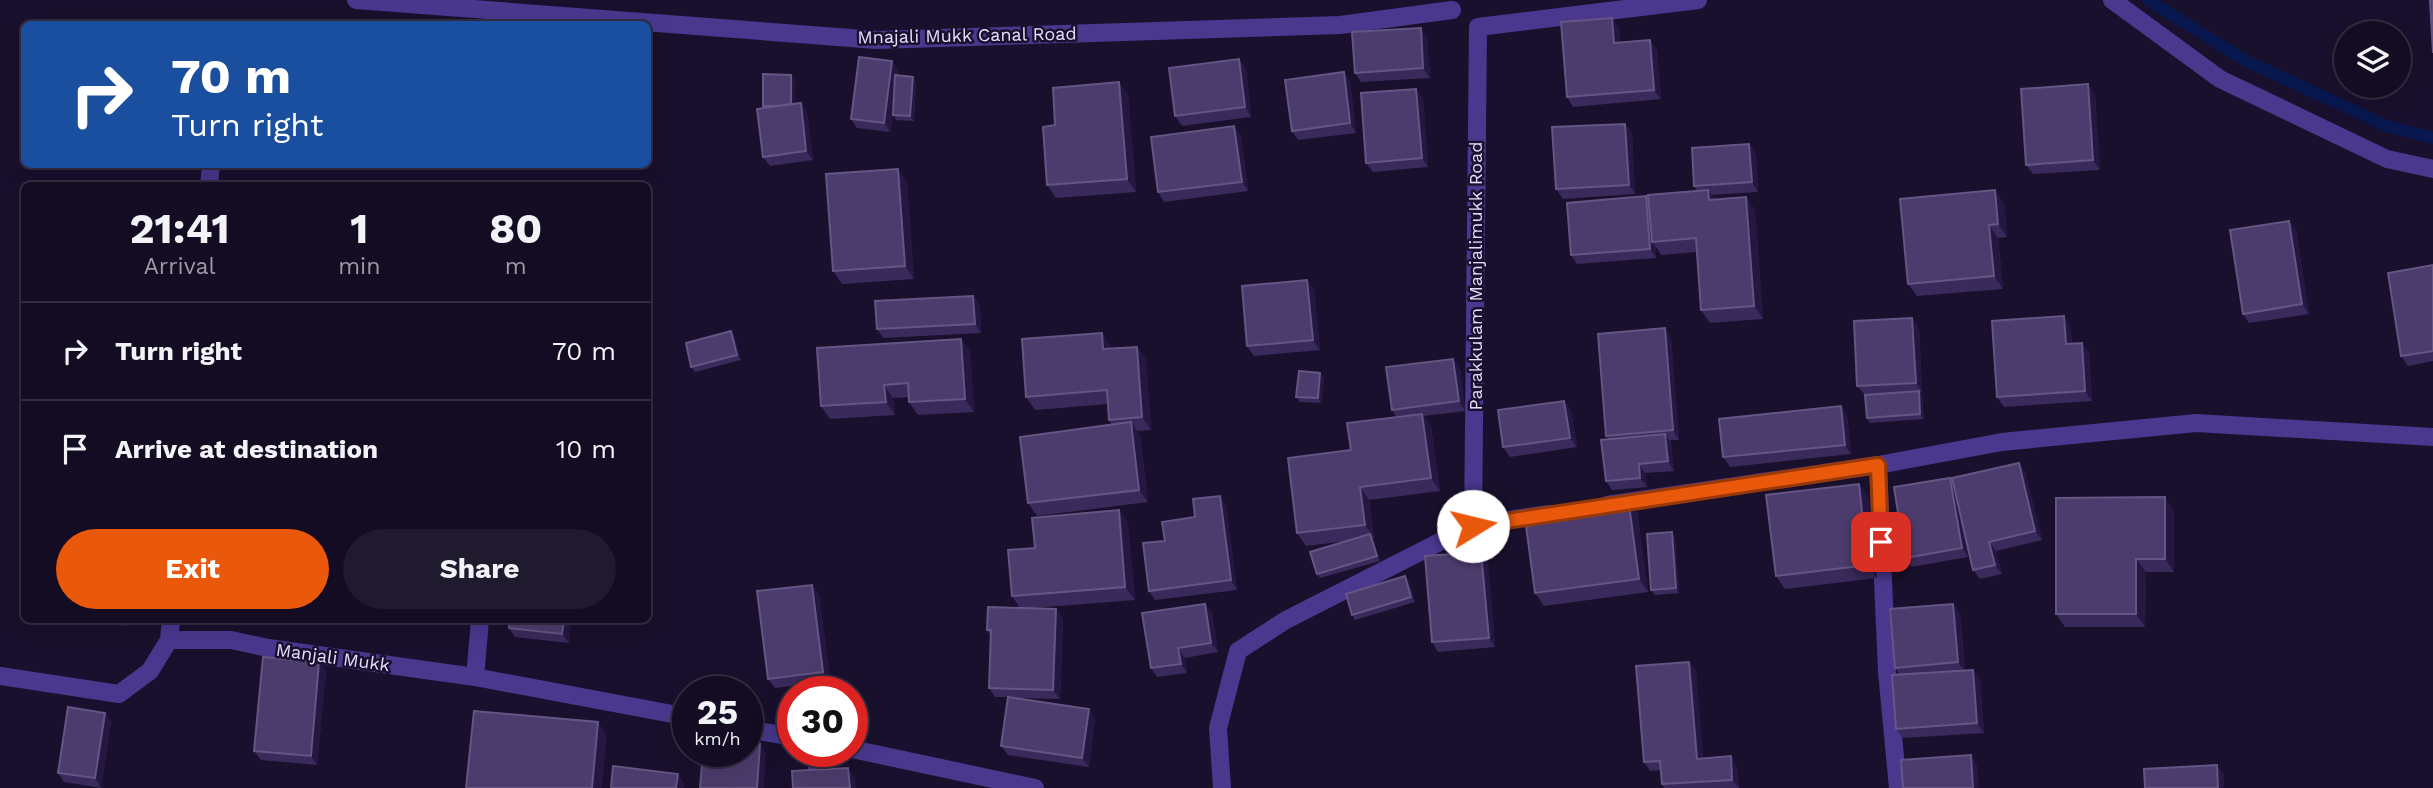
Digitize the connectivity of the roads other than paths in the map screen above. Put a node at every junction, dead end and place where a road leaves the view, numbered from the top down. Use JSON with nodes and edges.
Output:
{"nodes":[{"id":1,"x":356,"y":0,"type":"edge"},
{"id":2,"x":1699,"y":0,"type":"edge"},
{"id":3,"x":2112,"y":0,"type":"edge"},
{"id":4,"x":1451,"y":5,"type":"edge"},
{"id":5,"x":630,"y":21,"type":"edge"},
{"id":6,"x":651,"y":23,"type":"edge"},
{"id":7,"x":1478,"y":27,"type":"junction"},
{"id":8,"x":2433,"y":169,"type":"edge"},
{"id":9,"x":2433,"y":437,"type":"edge"},
{"id":10,"x":1878,"y":465,"type":"junction"},
{"id":11,"x":1595,"y":507,"type":"edge"},
{"id":12,"x":1568,"y":511,"type":"edge"},
{"id":13,"x":1473,"y":526,"type":"junction"},
{"id":14,"x":171,"y":623,"type":"edge"},
{"id":15,"x":480,"y":623,"type":"edge"},
{"id":16,"x":169,"y":640,"type":"junction"},
{"id":17,"x":0,"y":676,"type":"edge"},
{"id":18,"x":475,"y":677,"type":"junction"},
{"id":19,"x":672,"y":715,"type":"edge"},
{"id":20,"x":868,"y":753,"type":"edge"},
{"id":21,"x":817,"y":767,"type":"edge"},
{"id":22,"x":815,"y":788,"type":"edge"},
{"id":23,"x":1035,"y":788,"type":"edge"},
{"id":24,"x":1222,"y":788,"type":"edge"},
{"id":25,"x":1898,"y":788,"type":"edge"}],
"edges":[{"from":1,"to":5,"type":"street","name":"Mnajali Mukk Canal Road"},
{"from":2,"to":7,"type":"street"},
{"from":3,"to":8,"type":"street"},
{"from":4,"to":6,"type":"street","name":"Mnajali Mukk Canal Road"},
{"from":4,"to":7,"type":"street"},
{"from":7,"to":13,"type":"street","name":"Parakkulam Manjalimukk Road"},
{"from":9,"to":10,"type":"street"},
{"from":10,"to":11,"type":"street"},
{"from":10,"to":25,"type":"street"},
{"from":12,"to":13,"type":"street"},
{"from":13,"to":24,"type":"street"},
{"from":14,"to":16,"type":"street"},
{"from":15,"to":18,"type":"street"},
{"from":16,"to":17,"type":"street"},
{"from":16,"to":18,"type":"street","name":"Manjali Mukk"},
{"from":18,"to":19,"type":"street","name":"Manjali Mukk"},
{"from":20,"to":23,"type":"street"},
{"from":21,"to":22,"type":"street"}]}
